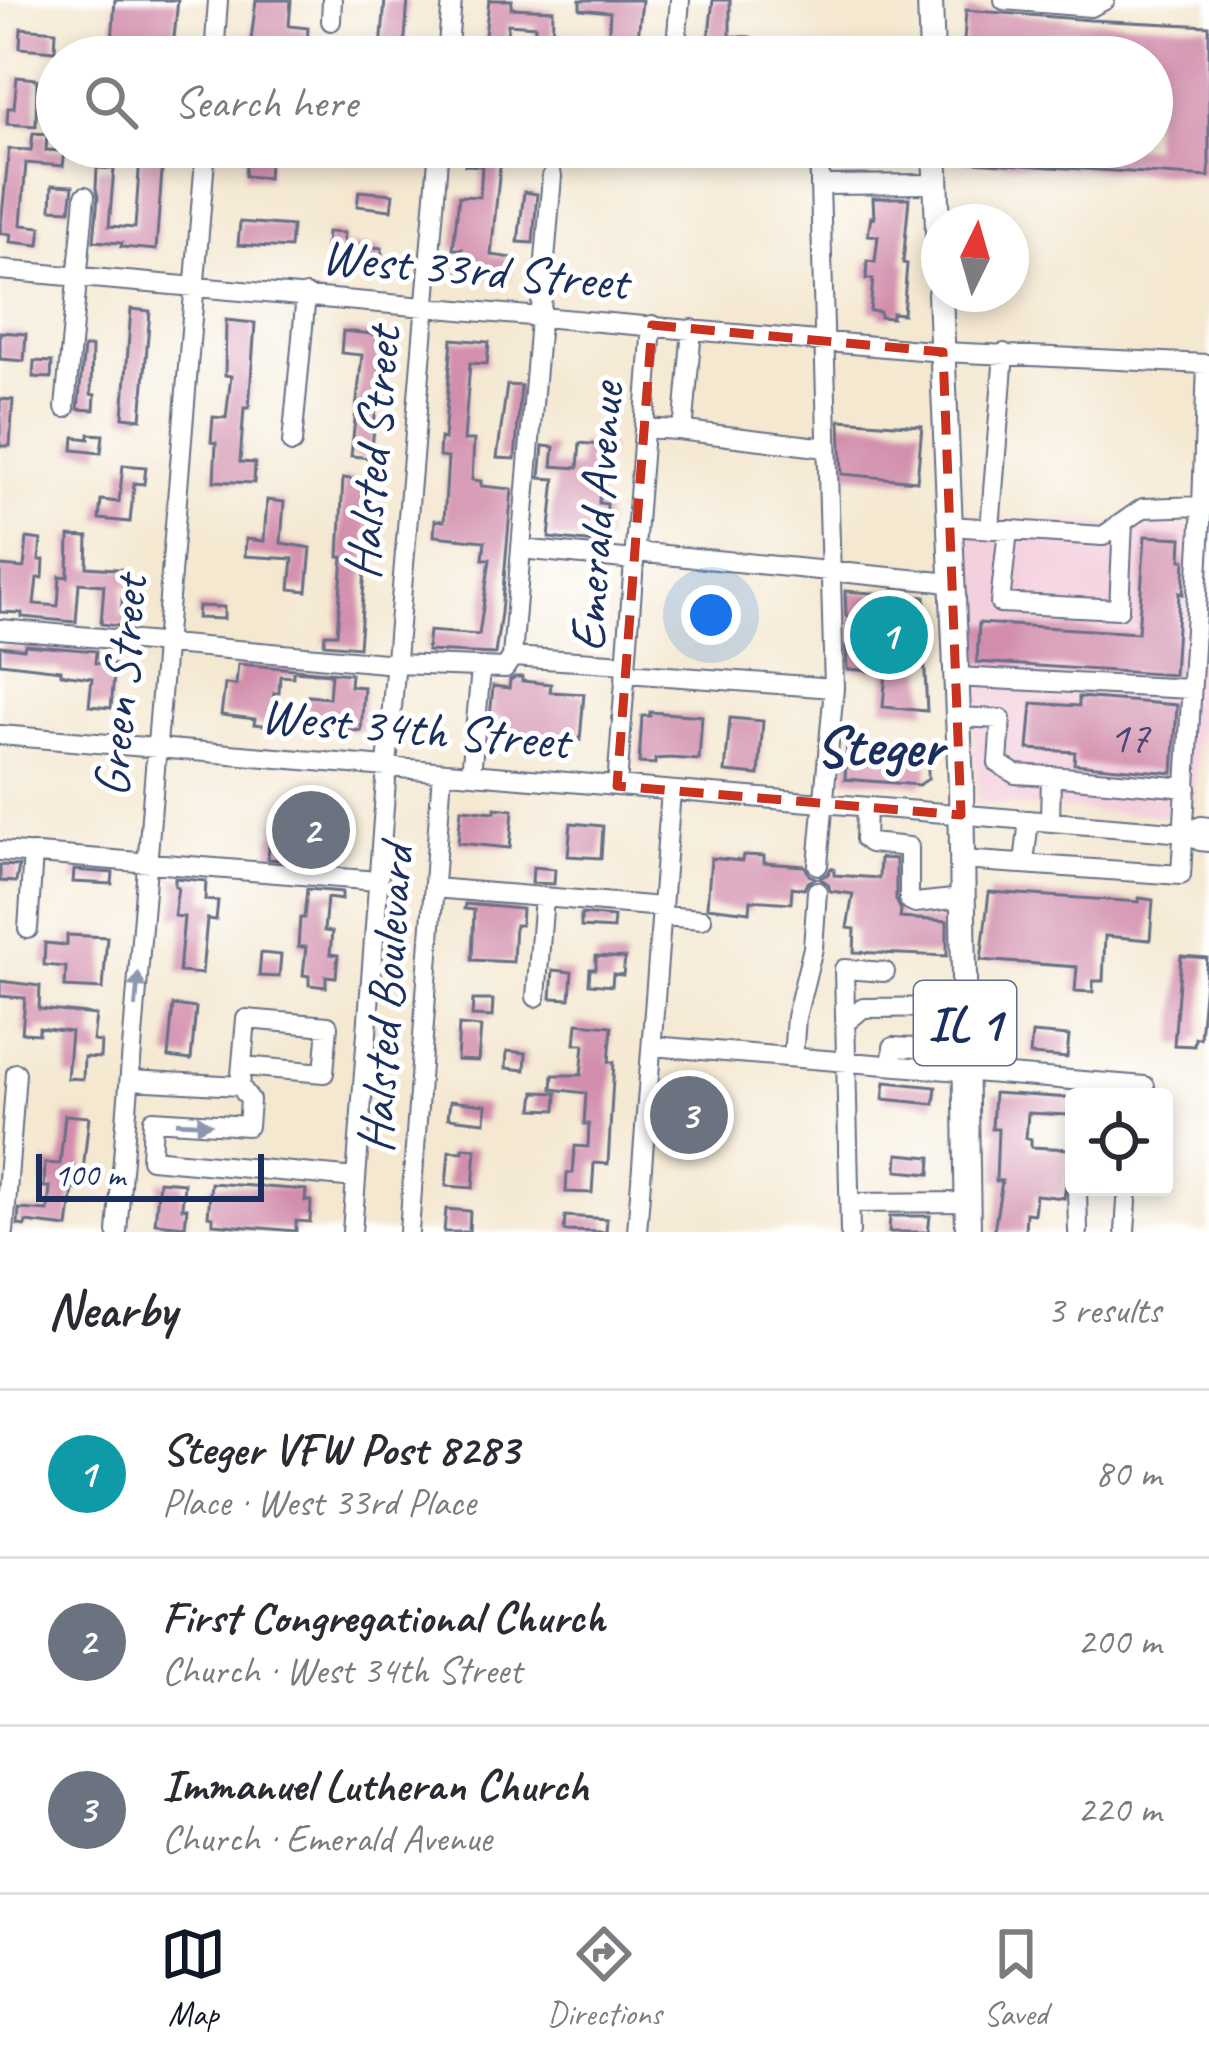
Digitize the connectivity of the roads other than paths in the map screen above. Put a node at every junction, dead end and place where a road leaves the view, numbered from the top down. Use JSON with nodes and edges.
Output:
{"nodes":[{"id":1,"x":218,"y":0,"type":"edge"},
{"id":2,"x":332,"y":0,"type":"edge"},
{"id":3,"x":452,"y":0,"type":"edge"},
{"id":4,"x":680,"y":0,"type":"edge"},
{"id":5,"x":930,"y":0,"type":"edge"},
{"id":6,"x":1004,"y":0,"type":"edge"},
{"id":7,"x":1105,"y":0,"type":"edge"},
{"id":8,"x":331,"y":21,"type":"dead end"},
{"id":9,"x":215,"y":36,"type":"edge"},
{"id":10,"x":449,"y":36,"type":"edge"},
{"id":11,"x":677,"y":36,"type":"edge"},
{"id":12,"x":931,"y":36,"type":"edge"},
{"id":13,"x":204,"y":168,"type":"edge"},
{"id":14,"x":438,"y":168,"type":"edge"},
{"id":15,"x":820,"y":168,"type":"edge"},
{"id":16,"x":936,"y":168,"type":"edge"},
{"id":17,"x":552,"y":176,"type":"dead end"},
{"id":18,"x":936,"y":184,"type":"junction"},
{"id":19,"x":820,"y":185,"type":"junction"},
{"id":20,"x":86,"y":196,"type":"dead end"},
{"id":21,"x":937,"y":204,"type":"edge"},
{"id":22,"x":0,"y":270,"type":"edge"},
{"id":23,"x":78,"y":276,"type":"junction"},
{"id":24,"x":195,"y":285,"type":"junction"},
{"id":25,"x":306,"y":295,"type":"junction"},
{"id":26,"x":426,"y":306,"type":"junction"},
{"id":27,"x":941,"y":312,"type":"edge"},
{"id":28,"x":541,"y":316,"type":"junction"},
{"id":29,"x":652,"y":325,"type":"junction"},
{"id":30,"x":692,"y":329,"type":"junction"},
{"id":31,"x":824,"y":341,"type":"junction"},
{"id":32,"x":943,"y":352,"type":"junction"},
{"id":33,"x":1004,"y":353,"type":"junction"},
{"id":34,"x":65,"y":408,"type":"dead end"},
{"id":35,"x":644,"y":428,"type":"junction"},
{"id":36,"x":678,"y":430,"type":"junction"},
{"id":37,"x":292,"y":443,"type":"dead end"},
{"id":38,"x":827,"y":448,"type":"junction"},
{"id":39,"x":1202,"y":506,"type":"junction"},
{"id":40,"x":1123,"y":522,"type":"junction"},
{"id":41,"x":949,"y":526,"type":"junction"},
{"id":42,"x":999,"y":529,"type":"junction"},
{"id":43,"x":521,"y":549,"type":"junction"},
{"id":44,"x":634,"y":556,"type":"junction"},
{"id":45,"x":831,"y":572,"type":"junction"},
{"id":46,"x":950,"y":583,"type":"junction"},
{"id":47,"x":0,"y":629,"type":"edge"},
{"id":48,"x":165,"y":642,"type":"junction"},
{"id":49,"x":512,"y":657,"type":"junction"},
{"id":50,"x":396,"y":664,"type":"junction"},
{"id":51,"x":481,"y":669,"type":"junction"},
{"id":52,"x":626,"y":669,"type":"junction"},
{"id":53,"x":955,"y":677,"type":"junction"},
{"id":54,"x":834,"y":688,"type":"junction"},
{"id":55,"x":1191,"y":689,"type":"junction"},
{"id":56,"x":957,"y":717,"type":"junction"},
{"id":57,"x":0,"y":735,"type":"edge"},
{"id":58,"x":156,"y":748,"type":"junction"},
{"id":59,"x":387,"y":767,"type":"junction"},
{"id":60,"x":442,"y":772,"type":"junction"},
{"id":61,"x":471,"y":774,"type":"junction"},
{"id":62,"x":1052,"y":776,"type":"junction"},
{"id":63,"x":617,"y":786,"type":"junction"},
{"id":64,"x":1187,"y":788,"type":"junction"},
{"id":65,"x":671,"y":790,"type":"junction"},
{"id":66,"x":823,"y":803,"type":"junction"},
{"id":67,"x":866,"y":807,"type":"junction"},
{"id":68,"x":962,"y":814,"type":"junction"},
{"id":69,"x":1029,"y":820,"type":"junction"},
{"id":70,"x":1050,"y":822,"type":"junction"},
{"id":71,"x":1209,"y":827,"type":"edge"},
{"id":72,"x":1185,"y":833,"type":"junction"},
{"id":73,"x":1209,"y":842,"type":"edge"},
{"id":74,"x":0,"y":851,"type":"edge"},
{"id":75,"x":33,"y":853,"type":"junction"},
{"id":76,"x":819,"y":857,"type":"dead end"},
{"id":77,"x":962,"y":860,"type":"junction"},
{"id":78,"x":147,"y":862,"type":"junction"},
{"id":79,"x":1024,"y":863,"type":"junction"},
{"id":80,"x":379,"y":880,"type":"junction"},
{"id":81,"x":434,"y":888,"type":"junction"},
{"id":82,"x":817,"y":891,"type":"dead end"},
{"id":83,"x":544,"y":897,"type":"junction"},
{"id":84,"x":963,"y":898,"type":"junction"},
{"id":85,"x":662,"y":912,"type":"junction"},
{"id":86,"x":702,"y":919,"type":"dead end"},
{"id":87,"x":28,"y":929,"type":"dead end"},
{"id":88,"x":885,"y":972,"type":"dead end"},
{"id":89,"x":536,"y":997,"type":"dead end"},
{"id":90,"x":932,"y":1007,"type":"junction"},
{"id":91,"x":965,"y":1007,"type":"junction"},
{"id":92,"x":845,"y":1023,"type":"junction"},
{"id":93,"x":326,"y":1041,"type":"junction"},
{"id":94,"x":366,"y":1044,"type":"junction"},
{"id":95,"x":652,"y":1046,"type":"junction"},
{"id":96,"x":793,"y":1057,"type":"junction"},
{"id":97,"x":845,"y":1062,"type":"junction"},
{"id":98,"x":892,"y":1065,"type":"junction"},
{"id":99,"x":966,"y":1071,"type":"junction"},
{"id":100,"x":16,"y":1073,"type":"dead end"},
{"id":101,"x":241,"y":1076,"type":"junction"},
{"id":102,"x":130,"y":1080,"type":"junction"},
{"id":103,"x":1145,"y":1086,"type":"dead end"},
{"id":104,"x":1075,"y":1088,"type":"edge"},
{"id":105,"x":1102,"y":1088,"type":"edge"},
{"id":106,"x":127,"y":1118,"type":"junction"},
{"id":107,"x":153,"y":1120,"type":"junction"},
{"id":108,"x":356,"y":1178,"type":"junction"},
{"id":109,"x":1077,"y":1196,"type":"edge"},
{"id":110,"x":1127,"y":1201,"type":"dead end"},
{"id":111,"x":968,"y":1202,"type":"junction"},
{"id":112,"x":850,"y":1203,"type":"junction"},
{"id":113,"x":4,"y":1232,"type":"edge"},
{"id":114,"x":118,"y":1232,"type":"edge"},
{"id":115,"x":352,"y":1232,"type":"edge"},
{"id":116,"x":409,"y":1232,"type":"edge"},
{"id":117,"x":637,"y":1232,"type":"edge"},
{"id":118,"x":850,"y":1232,"type":"edge"},
{"id":119,"x":968,"y":1232,"type":"edge"},
{"id":120,"x":1078,"y":1232,"type":"edge"},
{"id":121,"x":1125,"y":1232,"type":"edge"}],
"edges":[{"from":1,"to":9,"type":"street"},
{"from":2,"to":8,"type":"street"},
{"from":3,"to":10,"type":"street"},
{"from":4,"to":11,"type":"street"},
{"from":5,"to":12,"type":"main road"},
{"from":6,"to":7,"type":"street"},
{"from":13,"to":24,"type":"street","name":"Green Street"},
{"from":14,"to":26,"type":"street","name":"Halsted Street"},
{"from":15,"to":19,"type":"street"},
{"from":16,"to":18,"type":"main road"},
{"from":17,"to":28,"type":"street"},
{"from":18,"to":19,"type":"street"},
{"from":18,"to":21,"type":"main road"},
{"from":19,"to":31,"type":"street"},
{"from":20,"to":23,"type":"street"},
{"from":22,"to":23,"type":"street","name":"West 33rd Street"},
{"from":23,"to":24,"type":"street","name":"West 33rd Street"},
{"from":23,"to":34,"type":"street"},
{"from":24,"to":25,"type":"street","name":"West 33rd Street"},
{"from":24,"to":48,"type":"street","name":"Green Street"},
{"from":25,"to":26,"type":"street","name":"West 33rd Street"},
{"from":25,"to":37,"type":"street"},
{"from":26,"to":28,"type":"street","name":"West 33rd Street"},
{"from":26,"to":50,"type":"street","name":"Halsted Street"},
{"from":27,"to":32,"type":"main road","number":"IL 1"},
{"from":28,"to":29,"type":"street","name":"West 33rd Street"},
{"from":28,"to":43,"type":"street"},
{"from":29,"to":30,"type":"street","name":"West 33rd Street"},
{"from":29,"to":35,"type":"street","name":"Emerald Avenue"},
{"from":30,"to":31,"type":"street","name":"West 33rd Street"},
{"from":30,"to":36,"type":"street"},
{"from":31,"to":32,"type":"street","name":"West 33rd Street"},
{"from":31,"to":38,"type":"street"},
{"from":32,"to":33,"type":"street","name":"West 33rd Street"},
{"from":32,"to":41,"type":"main road","number":"IL 1"},
{"from":33,"to":39,"type":"street","name":"West 33rd Street"},
{"from":33,"to":42,"type":"street"},
{"from":35,"to":36,"type":"street"},
{"from":35,"to":44,"type":"street","name":"Emerald Avenue"},
{"from":36,"to":38,"type":"street"},
{"from":38,"to":45,"type":"street"},
{"from":39,"to":40,"type":"street"},
{"from":39,"to":55,"type":"street"},
{"from":40,"to":42,"type":"street"},
{"from":40,"to":42,"type":"street"},
{"from":41,"to":42,"type":"street"},
{"from":41,"to":46,"type":"main road","number":"IL 1"},
{"from":43,"to":44,"type":"street"},
{"from":43,"to":49,"type":"street"},
{"from":44,"to":45,"type":"street"},
{"from":44,"to":52,"type":"street","name":"Emerald Avenue"},
{"from":45,"to":46,"type":"street"},
{"from":45,"to":54,"type":"street"},
{"from":46,"to":53,"type":"main road","number":"IL 1"},
{"from":47,"to":48,"type":"street"},
{"from":48,"to":50,"type":"street"},
{"from":48,"to":58,"type":"street","name":"Green Street"},
{"from":49,"to":51,"type":"street"},
{"from":49,"to":52,"type":"street"},
{"from":50,"to":51,"type":"street"},
{"from":50,"to":59,"type":"street","name":"Halsted Street"},
{"from":51,"to":61,"type":"street"},
{"from":52,"to":54,"type":"street"},
{"from":52,"to":63,"type":"street","name":"Emerald Avenue"},
{"from":53,"to":55,"type":"street"},
{"from":53,"to":56,"type":"main road","number":"IL 1"},
{"from":54,"to":66,"type":"street"},
{"from":55,"to":64,"type":"street"},
{"from":56,"to":62,"type":"street"},
{"from":56,"to":68,"type":"main road","number":"IL 1"},
{"from":57,"to":58,"type":"street","name":"West 34th Street"},
{"from":58,"to":59,"type":"street","name":"West 34th Street"},
{"from":58,"to":78,"type":"street","name":"Green Street"},
{"from":59,"to":60,"type":"street","name":"West 34th Street"},
{"from":59,"to":80,"type":"street","name":"Halsted Boulevard"},
{"from":60,"to":61,"type":"street","name":"West 34th Street"},
{"from":60,"to":81,"type":"street","name":"Halsted Boulevard"},
{"from":61,"to":63,"type":"street","name":"West 34th Street"},
{"from":62,"to":64,"type":"street"},
{"from":62,"to":70,"type":"street"},
{"from":63,"to":65,"type":"street","name":"West 34th Street"},
{"from":64,"to":72,"type":"street"},
{"from":65,"to":66,"type":"street","name":"West 34th Street"},
{"from":65,"to":85,"type":"street"},
{"from":66,"to":67,"type":"street","name":"West 34th Street"},
{"from":66,"to":76,"type":"street"},
{"from":67,"to":68,"type":"street","name":"West 34th Street"},
{"from":67,"to":84,"type":"street"},
{"from":68,"to":69,"type":"street","name":"West 34th Street"},
{"from":68,"to":77,"type":"main road","number":"IL 1"},
{"from":69,"to":70,"type":"street","name":"West 34th Street"},
{"from":69,"to":79,"type":"street"},
{"from":70,"to":72,"type":"street","name":"West 34th Street"},
{"from":71,"to":72,"type":"street"},
{"from":72,"to":73,"type":"street"},
{"from":72,"to":79,"type":"street"},
{"from":74,"to":75,"type":"street"},
{"from":75,"to":78,"type":"street"},
{"from":75,"to":87,"type":"street"},
{"from":77,"to":79,"type":"street"},
{"from":77,"to":84,"type":"main road","number":"IL 1"},
{"from":78,"to":80,"type":"street"},
{"from":102,"to":78,"type":"street","name":"Green Street","one_way":true},
{"from":80,"to":94,"type":"street","name":"Halsted Boulevard"},
{"from":81,"to":83,"type":"street"},
{"from":81,"to":116,"type":"street","name":"Halsted Boulevard"},
{"from":82,"to":96,"type":"street"},
{"from":83,"to":85,"type":"street"},
{"from":83,"to":89,"type":"street"},
{"from":84,"to":91,"type":"main road","number":"IL 1"},
{"from":85,"to":86,"type":"street"},
{"from":85,"to":95,"type":"street"},
{"from":88,"to":92,"type":"street"},
{"from":90,"to":91,"type":"street"},
{"from":90,"to":92,"type":"street"},
{"from":90,"to":98,"type":"street"},
{"from":91,"to":99,"type":"main road","number":"IL 1"},
{"from":92,"to":97,"type":"street"},
{"from":93,"to":94,"type":"street"},
{"from":93,"to":101,"type":"street"},
{"from":93,"to":101,"type":"street"},
{"from":94,"to":108,"type":"street","name":"Halsted Boulevard"},
{"from":95,"to":96,"type":"street"},
{"from":95,"to":117,"type":"street"},
{"from":96,"to":97,"type":"street"},
{"from":97,"to":98,"type":"street"},
{"from":97,"to":112,"type":"street"},
{"from":98,"to":99,"type":"street"},
{"from":99,"to":104,"type":"street"},
{"from":99,"to":111,"type":"main road","number":"IL 1"},
{"from":100,"to":113,"type":"street"},
{"from":101,"to":102,"type":"street"},
{"from":107,"to":101,"type":"street","one_way":true},
{"from":102,"to":106,"type":"street","name":"Green Street"},
{"from":103,"to":105,"type":"street"},
{"from":106,"to":107,"type":"street"},
{"from":106,"to":114,"type":"street","name":"Green Street"},
{"from":107,"to":108,"type":"street"},
{"from":108,"to":115,"type":"street","name":"Halsted Boulevard"},
{"from":109,"to":120,"type":"street"},
{"from":110,"to":121,"type":"street"},
{"from":111,"to":112,"type":"street"},
{"from":111,"to":119,"type":"main road","number":"IL 1"},
{"from":112,"to":118,"type":"street"}]}
